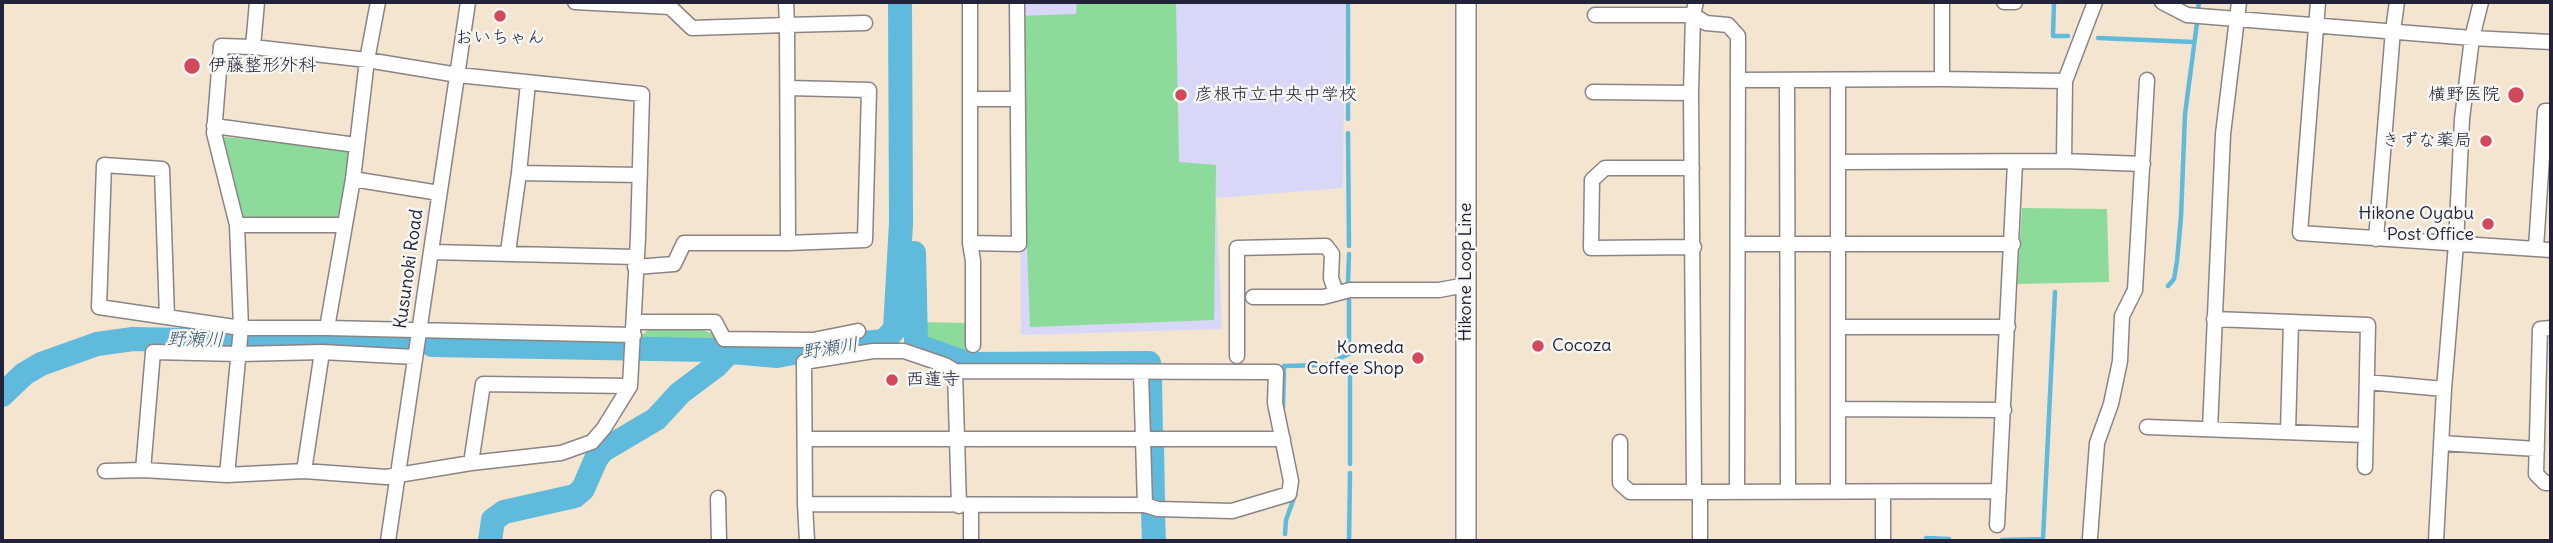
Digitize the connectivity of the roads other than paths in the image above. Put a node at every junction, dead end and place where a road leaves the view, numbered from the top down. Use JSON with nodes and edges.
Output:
{"nodes":[{"id":1,"x":257,"y":2,"type":"edge"},
{"id":2,"x":378,"y":2,"type":"edge"},
{"id":3,"x":467,"y":2,"type":"edge"},
{"id":4,"x":575,"y":2,"type":"edge"},
{"id":5,"x":786,"y":2,"type":"edge"},
{"id":6,"x":970,"y":2,"type":"edge"},
{"id":7,"x":1017,"y":2,"type":"edge"},
{"id":8,"x":1466,"y":2,"type":"edge"},
{"id":9,"x":1941,"y":2,"type":"edge"},
{"id":10,"x":2004,"y":2,"type":"edge"},
{"id":11,"x":2015,"y":2,"type":"edge"},
{"id":12,"x":2095,"y":2,"type":"edge"},
{"id":13,"x":2162,"y":2,"type":"edge"},
{"id":14,"x":2239,"y":2,"type":"edge"},
{"id":15,"x":2318,"y":2,"type":"edge"},
{"id":16,"x":2397,"y":2,"type":"edge"},
{"id":17,"x":2481,"y":2,"type":"edge"},
{"id":18,"x":1694,"y":8,"type":"edge"},
{"id":19,"x":1595,"y":15,"type":"dead end"},
{"id":20,"x":2236,"y":19,"type":"junction"},
{"id":21,"x":865,"y":23,"type":"dead end"},
{"id":22,"x":787,"y":24,"type":"junction"},
{"id":23,"x":2315,"y":24,"type":"junction"},
{"id":24,"x":2393,"y":30,"type":"junction"},
{"id":25,"x":2472,"y":38,"type":"junction"},
{"id":26,"x":2551,"y":41,"type":"edge"},
{"id":27,"x":253,"y":47,"type":"junction"},
{"id":28,"x":367,"y":60,"type":"junction"},
{"id":29,"x":458,"y":75,"type":"junction"},
{"id":30,"x":1942,"y":79,"type":"junction"},
{"id":31,"x":1738,"y":80,"type":"junction"},
{"id":32,"x":1787,"y":80,"type":"junction"},
{"id":33,"x":1838,"y":80,"type":"junction"},
{"id":34,"x":2147,"y":80,"type":"dead end"},
{"id":35,"x":2065,"y":81,"type":"junction"},
{"id":36,"x":528,"y":83,"type":"junction"},
{"id":37,"x":789,"y":88,"type":"junction"},
{"id":38,"x":1593,"y":92,"type":"dead end"},
{"id":39,"x":1691,"y":93,"type":"junction"},
{"id":40,"x":970,"y":99,"type":"junction"},
{"id":41,"x":1017,"y":99,"type":"junction"},
{"id":42,"x":2551,"y":111,"type":"edge"},
{"id":43,"x":214,"y":126,"type":"junction"},
{"id":44,"x":356,"y":145,"type":"junction"},
{"id":45,"x":1838,"y":162,"type":"junction"},
{"id":46,"x":2064,"y":162,"type":"junction"},
{"id":47,"x":2015,"y":163,"type":"junction"},
{"id":48,"x":2143,"y":164,"type":"junction"},
{"id":49,"x":1692,"y":168,"type":"junction"},
{"id":50,"x":519,"y":173,"type":"junction"},
{"id":51,"x":640,"y":175,"type":"junction"},
{"id":52,"x":353,"y":179,"type":"junction"},
{"id":53,"x":439,"y":193,"type":"junction"},
{"id":54,"x":237,"y":225,"type":"junction"},
{"id":55,"x":345,"y":225,"type":"junction"},
{"id":56,"x":2376,"y":239,"type":"junction"},
{"id":57,"x":788,"y":243,"type":"junction"},
{"id":58,"x":970,"y":243,"type":"junction"},
{"id":59,"x":1738,"y":244,"type":"junction"},
{"id":60,"x":1787,"y":244,"type":"junction"},
{"id":61,"x":1838,"y":244,"type":"junction"},
{"id":62,"x":2012,"y":244,"type":"junction"},
{"id":63,"x":2456,"y":244,"type":"junction"},
{"id":64,"x":1694,"y":247,"type":"junction"},
{"id":65,"x":2544,"y":249,"type":"edge"},
{"id":66,"x":431,"y":252,"type":"junction"},
{"id":67,"x":508,"y":252,"type":"junction"},
{"id":68,"x":636,"y":262,"type":"junction"},
{"id":69,"x":1466,"y":285,"type":"junction"},
{"id":70,"x":1336,"y":293,"type":"junction"},
{"id":71,"x":1253,"y":297,"type":"dead end"},
{"id":72,"x":167,"y":317,"type":"junction"},
{"id":73,"x":2214,"y":319,"type":"junction"},
{"id":74,"x":2291,"y":321,"type":"junction"},
{"id":75,"x":1838,"y":327,"type":"junction"},
{"id":76,"x":2008,"y":327,"type":"junction"},
{"id":77,"x":327,"y":328,"type":"junction"},
{"id":78,"x":2551,"y":328,"type":"edge"},
{"id":79,"x":419,"y":330,"type":"junction"},
{"id":80,"x":859,"y":331,"type":"dead end"},
{"id":81,"x":634,"y":338,"type":"junction"},
{"id":82,"x":241,"y":341,"type":"junction"},
{"id":83,"x":974,"y":345,"type":"dead end"},
{"id":84,"x":322,"y":352,"type":"junction"},
{"id":85,"x":1237,"y":356,"type":"dead end"},
{"id":86,"x":415,"y":357,"type":"junction"},
{"id":87,"x":955,"y":371,"type":"junction"},
{"id":88,"x":1140,"y":373,"type":"junction"},
{"id":89,"x":2367,"y":382,"type":"junction"},
{"id":90,"x":630,"y":386,"type":"junction"},
{"id":91,"x":2444,"y":389,"type":"junction"},
{"id":92,"x":1838,"y":409,"type":"junction"},
{"id":93,"x":2004,"y":410,"type":"junction"},
{"id":94,"x":2147,"y":427,"type":"dead end"},
{"id":95,"x":2210,"y":429,"type":"junction"},
{"id":96,"x":2288,"y":432,"type":"junction"},
{"id":97,"x":2365,"y":435,"type":"junction"},
{"id":98,"x":806,"y":439,"type":"junction"},
{"id":99,"x":958,"y":439,"type":"junction"},
{"id":100,"x":1142,"y":439,"type":"junction"},
{"id":101,"x":1283,"y":439,"type":"junction"},
{"id":102,"x":1620,"y":442,"type":"dead end"},
{"id":103,"x":2441,"y":443,"type":"junction"},
{"id":104,"x":2537,"y":449,"type":"junction"},
{"id":105,"x":471,"y":463,"type":"junction"},
{"id":106,"x":2364,"y":467,"type":"dead end"},
{"id":107,"x":143,"y":470,"type":"junction"},
{"id":108,"x":105,"y":471,"type":"dead end"},
{"id":109,"x":304,"y":471,"type":"junction"},
{"id":110,"x":226,"y":475,"type":"junction"},
{"id":111,"x":398,"y":475,"type":"junction"},
{"id":112,"x":2551,"y":483,"type":"edge"},
{"id":113,"x":1737,"y":491,"type":"junction"},
{"id":114,"x":1788,"y":491,"type":"junction"},
{"id":115,"x":1838,"y":491,"type":"junction"},
{"id":116,"x":1999,"y":491,"type":"junction"},
{"id":117,"x":1697,"y":492,"type":"junction"},
{"id":118,"x":1883,"y":492,"type":"junction"},
{"id":119,"x":718,"y":498,"type":"dead end"},
{"id":120,"x":805,"y":504,"type":"junction"},
{"id":121,"x":1145,"y":505,"type":"junction"},
{"id":122,"x":965,"y":506,"type":"junction"},
{"id":123,"x":1997,"y":525,"type":"dead end"},
{"id":124,"x":2091,"y":538,"type":"dead end"},
{"id":125,"x":388,"y":541,"type":"edge"},
{"id":126,"x":719,"y":541,"type":"edge"},
{"id":127,"x":807,"y":541,"type":"edge"},
{"id":128,"x":971,"y":541,"type":"edge"},
{"id":129,"x":1466,"y":541,"type":"edge"},
{"id":130,"x":1700,"y":541,"type":"edge"},
{"id":131,"x":1883,"y":541,"type":"edge"},
{"id":132,"x":2436,"y":541,"type":"edge"}],
"edges":[{"from":1,"to":27,"type":"street"},
{"from":2,"to":28,"type":"street"},
{"from":3,"to":29,"type":"street","name":"Kusunoki Road"},
{"from":4,"to":22,"type":"street"},
{"from":5,"to":22,"type":"street"},
{"from":6,"to":40,"type":"street"},
{"from":7,"to":41,"type":"street"},
{"from":8,"to":69,"type":"main road","name":"Hikone Loop Line"},
{"from":9,"to":30,"type":"street"},
{"from":10,"to":11,"type":"street"},
{"from":12,"to":35,"type":"street"},
{"from":13,"to":20,"type":"street"},
{"from":14,"to":20,"type":"street"},
{"from":15,"to":23,"type":"street"},
{"from":16,"to":24,"type":"street"},
{"from":17,"to":25,"type":"street"},
{"from":18,"to":19,"type":"street"},
{"from":18,"to":31,"type":"street"},
{"from":18,"to":39,"type":"street"},
{"from":20,"to":23,"type":"street"},
{"from":20,"to":73,"type":"street"},
{"from":21,"to":22,"type":"street"},
{"from":22,"to":37,"type":"street"},
{"from":23,"to":24,"type":"street"},
{"from":23,"to":56,"type":"street"},
{"from":24,"to":25,"type":"street"},
{"from":24,"to":56,"type":"street"},
{"from":25,"to":26,"type":"street"},
{"from":25,"to":63,"type":"street"},
{"from":27,"to":28,"type":"street"},
{"from":27,"to":43,"type":"street"},
{"from":28,"to":29,"type":"street"},
{"from":28,"to":44,"type":"street"},
{"from":29,"to":36,"type":"street"},
{"from":29,"to":53,"type":"street","name":"Kusunoki Road"},
{"from":30,"to":33,"type":"street"},
{"from":30,"to":35,"type":"street"},
{"from":31,"to":32,"type":"street"},
{"from":31,"to":59,"type":"street"},
{"from":32,"to":33,"type":"street"},
{"from":32,"to":60,"type":"street"},
{"from":33,"to":45,"type":"street"},
{"from":34,"to":48,"type":"street"},
{"from":35,"to":46,"type":"street"},
{"from":36,"to":50,"type":"street"},
{"from":36,"to":51,"type":"street"},
{"from":37,"to":57,"type":"street"},
{"from":37,"to":57,"type":"street"},
{"from":38,"to":39,"type":"street"},
{"from":39,"to":49,"type":"street"},
{"from":40,"to":41,"type":"street"},
{"from":40,"to":58,"type":"street"},
{"from":41,"to":58,"type":"street"},
{"from":42,"to":65,"type":"street"},
{"from":43,"to":44,"type":"street"},
{"from":43,"to":54,"type":"street"},
{"from":44,"to":52,"type":"street"},
{"from":45,"to":47,"type":"street"},
{"from":45,"to":61,"type":"street"},
{"from":46,"to":47,"type":"street"},
{"from":46,"to":48,"type":"street"},
{"from":47,"to":62,"type":"street"},
{"from":48,"to":124,"type":"street"},
{"from":49,"to":64,"type":"street"},
{"from":49,"to":64,"type":"street"},
{"from":50,"to":51,"type":"street"},
{"from":50,"to":67,"type":"street"},
{"from":51,"to":68,"type":"street"},
{"from":52,"to":53,"type":"street"},
{"from":52,"to":55,"type":"street"},
{"from":53,"to":66,"type":"street","name":"Kusunoki Road"},
{"from":54,"to":55,"type":"street"},
{"from":54,"to":82,"type":"street"},
{"from":55,"to":77,"type":"street"},
{"from":56,"to":63,"type":"street"},
{"from":57,"to":68,"type":"street"},
{"from":58,"to":83,"type":"street"},
{"from":59,"to":60,"type":"street"},
{"from":59,"to":113,"type":"street"},
{"from":60,"to":61,"type":"street"},
{"from":60,"to":114,"type":"street"},
{"from":61,"to":62,"type":"street"},
{"from":61,"to":75,"type":"street"},
{"from":62,"to":76,"type":"street"},
{"from":63,"to":65,"type":"street"},
{"from":63,"to":91,"type":"street"},
{"from":64,"to":117,"type":"street"},
{"from":66,"to":67,"type":"street"},
{"from":66,"to":79,"type":"street","name":"Kusunoki Road"},
{"from":67,"to":68,"type":"street"},
{"from":68,"to":81,"type":"street"},
{"from":69,"to":70,"type":"street"},
{"from":69,"to":129,"type":"main road","name":"Hikone Loop Line"},
{"from":70,"to":71,"type":"street"},
{"from":70,"to":85,"type":"street"},
{"from":72,"to":72,"type":"street"},
{"from":72,"to":82,"type":"street"},
{"from":73,"to":74,"type":"street"},
{"from":73,"to":95,"type":"street"},
{"from":74,"to":89,"type":"street"},
{"from":74,"to":96,"type":"street"},
{"from":75,"to":76,"type":"street"},
{"from":75,"to":92,"type":"street"},
{"from":76,"to":93,"type":"street"},
{"from":77,"to":79,"type":"street"},
{"from":77,"to":82,"type":"street"},
{"from":78,"to":104,"type":"street"},
{"from":79,"to":81,"type":"street"},
{"from":79,"to":86,"type":"street","name":"Kusunoki Road"},
{"from":80,"to":81,"type":"street"},
{"from":81,"to":90,"type":"street"},
{"from":82,"to":84,"type":"street"},
{"from":82,"to":107,"type":"street"},
{"from":82,"to":110,"type":"street"},
{"from":84,"to":86,"type":"street"},
{"from":84,"to":109,"type":"street"},
{"from":86,"to":111,"type":"street","name":"Kusunoki Road"},
{"from":87,"to":88,"type":"street"},
{"from":87,"to":98,"type":"street"},
{"from":87,"to":99,"type":"street"},
{"from":88,"to":100,"type":"street"},
{"from":88,"to":101,"type":"street"},
{"from":89,"to":91,"type":"street"},
{"from":89,"to":97,"type":"street"},
{"from":90,"to":105,"type":"street"},
{"from":90,"to":105,"type":"street"},
{"from":91,"to":103,"type":"street"},
{"from":92,"to":93,"type":"street"},
{"from":92,"to":115,"type":"street"},
{"from":93,"to":116,"type":"street"},
{"from":94,"to":95,"type":"street"},
{"from":95,"to":96,"type":"street"},
{"from":96,"to":97,"type":"street"},
{"from":97,"to":106,"type":"street"},
{"from":98,"to":99,"type":"street"},
{"from":98,"to":120,"type":"street"},
{"from":99,"to":100,"type":"street"},
{"from":99,"to":122,"type":"street"},
{"from":100,"to":101,"type":"street"},
{"from":100,"to":121,"type":"street"},
{"from":101,"to":121,"type":"street"},
{"from":102,"to":117,"type":"street"},
{"from":103,"to":104,"type":"street"},
{"from":103,"to":132,"type":"street"},
{"from":104,"to":112,"type":"street"},
{"from":105,"to":111,"type":"street"},
{"from":107,"to":108,"type":"street"},
{"from":107,"to":110,"type":"street"},
{"from":109,"to":110,"type":"street"},
{"from":109,"to":111,"type":"street"},
{"from":111,"to":125,"type":"street","name":"Kusunoki Road"},
{"from":113,"to":114,"type":"street"},
{"from":113,"to":117,"type":"street"},
{"from":114,"to":115,"type":"street"},
{"from":115,"to":118,"type":"street"},
{"from":116,"to":118,"type":"street"},
{"from":116,"to":123,"type":"street"},
{"from":117,"to":130,"type":"street"},
{"from":118,"to":131,"type":"street"},
{"from":119,"to":126,"type":"street"},
{"from":120,"to":122,"type":"street"},
{"from":120,"to":127,"type":"street"},
{"from":121,"to":122,"type":"street"},
{"from":122,"to":128,"type":"street"}]}
